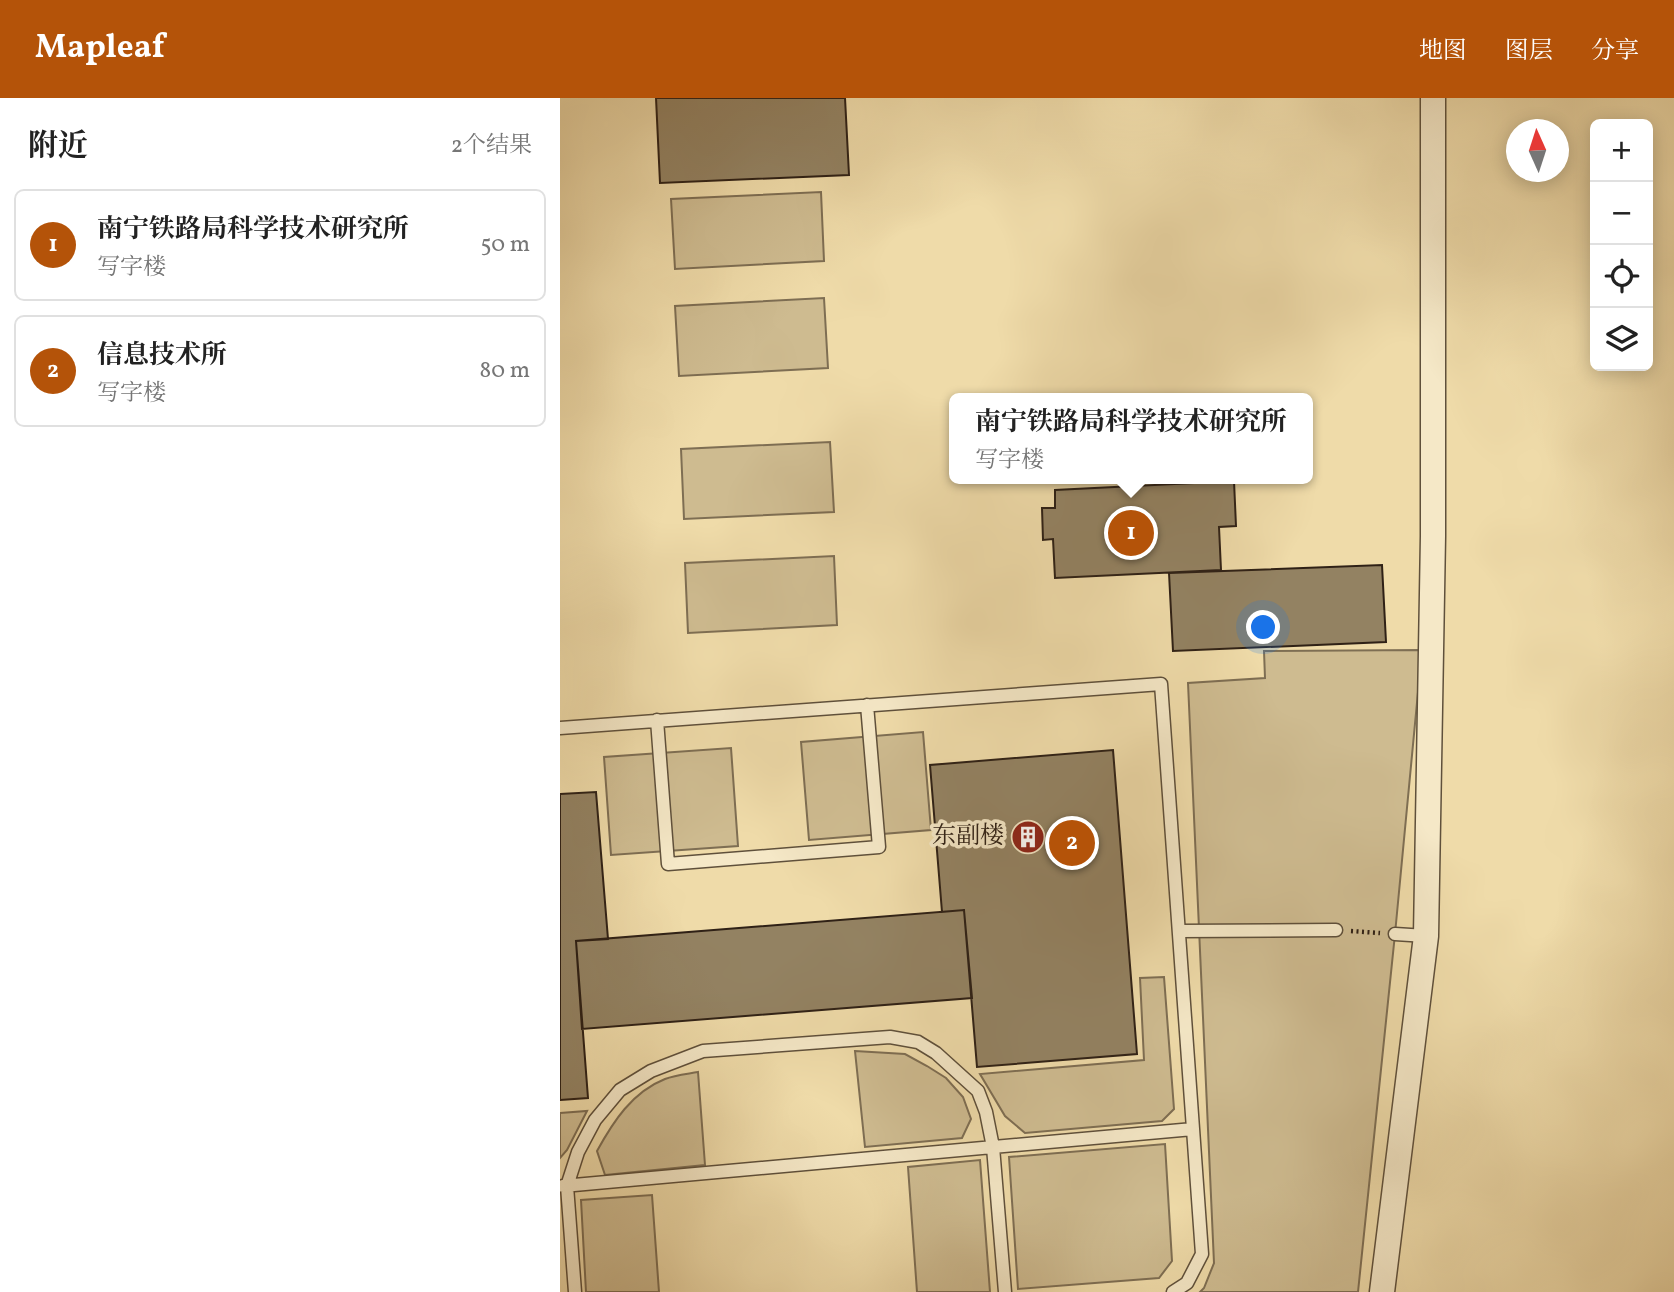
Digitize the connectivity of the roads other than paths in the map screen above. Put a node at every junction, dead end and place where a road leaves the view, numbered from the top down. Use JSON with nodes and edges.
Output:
{"nodes":[{"id":1,"x":1433,"y":98,"type":"edge"},
{"id":2,"x":867,"y":705,"type":"junction"},
{"id":3,"x":657,"y":720,"type":"junction"},
{"id":4,"x":560,"y":727,"type":"edge"},
{"id":5,"x":1336,"y":930,"type":"road end"},
{"id":6,"x":1179,"y":931,"type":"junction"},
{"id":7,"x":1395,"y":934,"type":"road end"},
{"id":8,"x":1426,"y":936,"type":"junction"},
{"id":9,"x":1193,"y":1129,"type":"junction"},
{"id":10,"x":993,"y":1147,"type":"junction"},
{"id":11,"x":564,"y":1186,"type":"edge"},
{"id":12,"x":575,"y":1292,"type":"edge"},
{"id":13,"x":1005,"y":1292,"type":"edge"},
{"id":14,"x":1173,"y":1292,"type":"edge"},
{"id":15,"x":1382,"y":1292,"type":"edge"}],
"edges":[{"from":1,"to":8,"type":"street"},
{"from":2,"to":3,"type":"lane"},
{"from":2,"to":3,"type":"lane"},
{"from":2,"to":6,"type":"lane"},
{"from":3,"to":4,"type":"lane"},
{"from":5,"to":6,"type":"lane"},
{"from":6,"to":9,"type":"lane"},
{"from":7,"to":8,"type":"lane"},
{"from":8,"to":15,"type":"street"},
{"from":9,"to":10,"type":"lane"},
{"from":9,"to":14,"type":"lane"},
{"from":10,"to":11,"type":"lane"},
{"from":10,"to":11,"type":"lane"},
{"from":10,"to":13,"type":"lane"},
{"from":11,"to":12,"type":"lane"}]}
